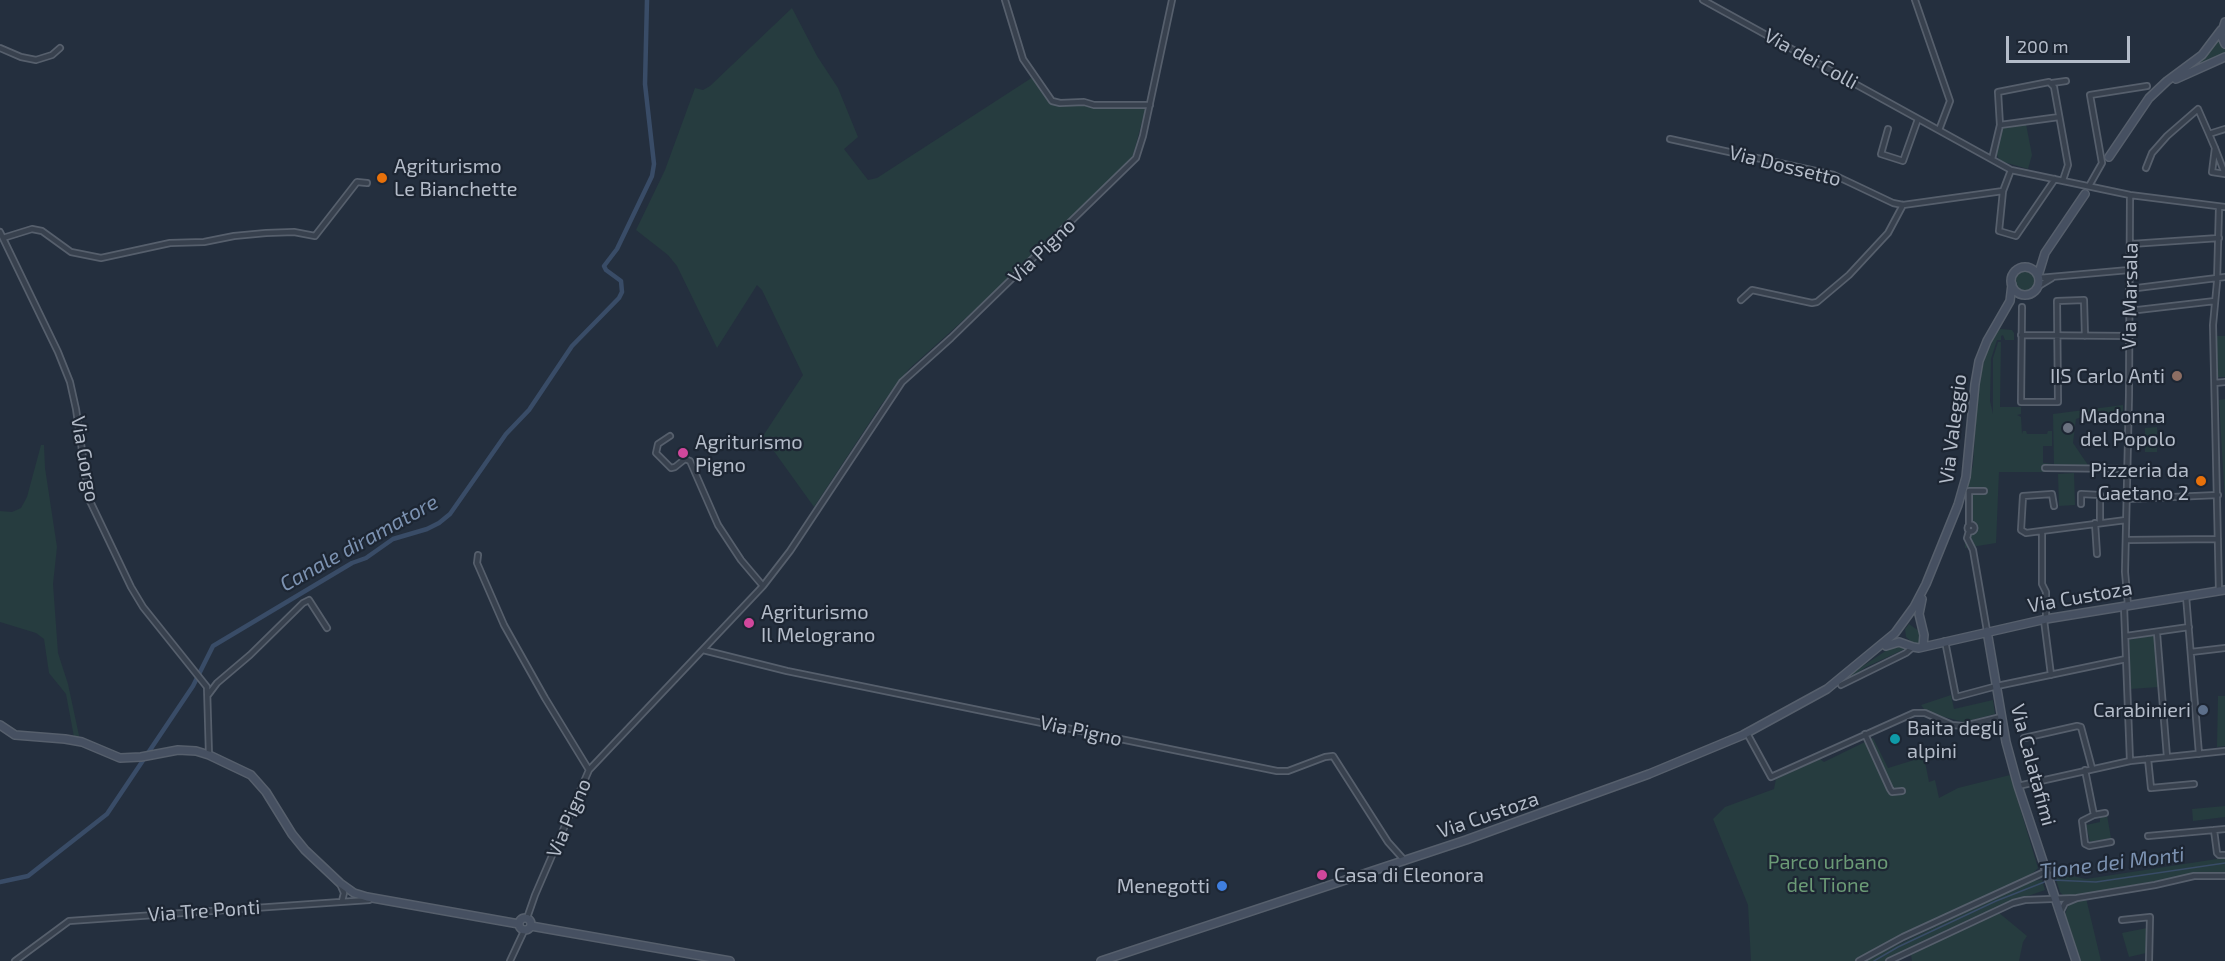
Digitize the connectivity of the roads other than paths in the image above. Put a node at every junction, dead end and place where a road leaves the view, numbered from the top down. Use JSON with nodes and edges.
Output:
{"nodes":[{"id":1,"x":1005,"y":0,"type":"edge"},
{"id":2,"x":1172,"y":0,"type":"edge"},
{"id":3,"x":1703,"y":0,"type":"edge"},
{"id":4,"x":1915,"y":0,"type":"edge"},
{"id":5,"x":2225,"y":22,"type":"edge"},
{"id":6,"x":2221,"y":30,"type":"junction"},
{"id":7,"x":2225,"y":44,"type":"edge"},
{"id":8,"x":0,"y":48,"type":"edge"},
{"id":9,"x":60,"y":48,"type":"dead end"},
{"id":10,"x":2225,"y":57,"type":"edge"},
{"id":11,"x":2066,"y":81,"type":"dead end"},
{"id":12,"x":2053,"y":85,"type":"junction"},
{"id":13,"x":2147,"y":86,"type":"dead end"},
{"id":14,"x":2157,"y":92,"type":"junction"},
{"id":15,"x":1150,"y":105,"type":"junction"},
{"id":16,"x":2059,"y":117,"type":"junction"},
{"id":17,"x":1918,"y":119,"type":"junction"},
{"id":18,"x":2000,"y":125,"type":"junction"},
{"id":19,"x":1888,"y":129,"type":"dead end"},
{"id":20,"x":2225,"y":129,"type":"edge"},
{"id":21,"x":1939,"y":130,"type":"junction"},
{"id":22,"x":2209,"y":134,"type":"junction"},
{"id":23,"x":1670,"y":139,"type":"dead end"},
{"id":24,"x":2215,"y":148,"type":"junction"},
{"id":25,"x":2109,"y":157,"type":"dead end"},
{"id":26,"x":1992,"y":159,"type":"junction"},
{"id":27,"x":2146,"y":168,"type":"dead end"},
{"id":28,"x":2011,"y":170,"type":"junction"},
{"id":29,"x":2055,"y":179,"type":"junction"},
{"id":30,"x":2063,"y":180,"type":"junction"},
{"id":31,"x":367,"y":183,"type":"dead end"},
{"id":32,"x":2089,"y":186,"type":"junction"},
{"id":33,"x":2003,"y":191,"type":"junction"},
{"id":34,"x":2085,"y":194,"type":"dead end"},
{"id":35,"x":2130,"y":195,"type":"junction"},
{"id":36,"x":1903,"y":205,"type":"junction"},
{"id":37,"x":2222,"y":207,"type":"edge"},
{"id":38,"x":0,"y":232,"type":"edge"},
{"id":39,"x":2221,"y":236,"type":"edge"},
{"id":40,"x":3,"y":238,"type":"junction"},
{"id":41,"x":2131,"y":244,"type":"junction"},
{"id":42,"x":2043,"y":257,"type":"junction"},
{"id":43,"x":2023,"y":267,"type":"junction"},
{"id":44,"x":2129,"y":270,"type":"junction"},
{"id":45,"x":2038,"y":277,"type":"junction"},
{"id":46,"x":2054,"y":277,"type":"junction"},
{"id":47,"x":2217,"y":278,"type":"junction"},
{"id":48,"x":2225,"y":278,"type":"edge"},
{"id":49,"x":2012,"y":284,"type":"junction"},
{"id":50,"x":2129,"y":289,"type":"junction"},
{"id":51,"x":2035,"y":290,"type":"junction"},
{"id":52,"x":1741,"y":300,"type":"dead end"},
{"id":53,"x":2215,"y":301,"type":"junction"},
{"id":54,"x":2022,"y":307,"type":"dead end"},
{"id":55,"x":2129,"y":311,"type":"junction"},
{"id":56,"x":2004,"y":314,"type":"junction"},
{"id":57,"x":2021,"y":335,"type":"junction"},
{"id":58,"x":2057,"y":335,"type":"junction"},
{"id":59,"x":2085,"y":336,"type":"junction"},
{"id":60,"x":2129,"y":336,"type":"junction"},
{"id":61,"x":2225,"y":382,"type":"edge"},
{"id":62,"x":2215,"y":383,"type":"junction"},
{"id":63,"x":670,"y":436,"type":"dead end"},
{"id":64,"x":2045,"y":468,"type":"dead end"},
{"id":65,"x":2128,"y":469,"type":"junction"},
{"id":66,"x":1984,"y":491,"type":"dead end"},
{"id":67,"x":2218,"y":495,"type":"junction"},
{"id":68,"x":2127,"y":499,"type":"junction"},
{"id":69,"x":2081,"y":504,"type":"dead end"},
{"id":70,"x":2054,"y":506,"type":"dead end"},
{"id":71,"x":2126,"y":520,"type":"junction"},
{"id":72,"x":2098,"y":523,"type":"junction"},
{"id":73,"x":2042,"y":531,"type":"junction"},
{"id":74,"x":2218,"y":539,"type":"junction"},
{"id":75,"x":2126,"y":540,"type":"junction"},
{"id":76,"x":2097,"y":554,"type":"dead end"},
{"id":77,"x":478,"y":555,"type":"dead end"},
{"id":78,"x":1926,"y":584,"type":"junction"},
{"id":79,"x":763,"y":586,"type":"junction"},
{"id":80,"x":2222,"y":590,"type":"edge"},
{"id":81,"x":2186,"y":596,"type":"junction"},
{"id":82,"x":2126,"y":606,"type":"junction"},
{"id":83,"x":2045,"y":620,"type":"junction"},
{"id":84,"x":1903,"y":624,"type":"junction"},
{"id":85,"x":2189,"y":627,"type":"junction"},
{"id":86,"x":327,"y":628,"type":"dead end"},
{"id":87,"x":1987,"y":631,"type":"junction"},
{"id":88,"x":1924,"y":633,"type":"junction"},
{"id":89,"x":2157,"y":633,"type":"junction"},
{"id":90,"x":2126,"y":636,"type":"junction"},
{"id":91,"x":1943,"y":641,"type":"junction"},
{"id":92,"x":1910,"y":646,"type":"junction"},
{"id":93,"x":1923,"y":646,"type":"junction"},
{"id":94,"x":2225,"y":648,"type":"edge"},
{"id":95,"x":703,"y":650,"type":"junction"},
{"id":96,"x":2191,"y":652,"type":"junction"},
{"id":97,"x":1867,"y":658,"type":"junction"},
{"id":98,"x":2126,"y":659,"type":"junction"},
{"id":99,"x":2051,"y":675,"type":"junction"},
{"id":100,"x":1841,"y":685,"type":"dead end"},
{"id":101,"x":1997,"y":686,"type":"junction"},
{"id":102,"x":208,"y":695,"type":"junction"},
{"id":103,"x":2001,"y":717,"type":"junction"},
{"id":104,"x":0,"y":725,"type":"edge"},
{"id":105,"x":1865,"y":734,"type":"junction"},
{"id":106,"x":1748,"y":735,"type":"dead end"},
{"id":107,"x":2024,"y":738,"type":"dead end"},
{"id":108,"x":2225,"y":752,"type":"edge"},
{"id":109,"x":2199,"y":754,"type":"junction"},
{"id":110,"x":209,"y":755,"type":"junction"},
{"id":111,"x":2168,"y":757,"type":"junction"},
{"id":112,"x":2148,"y":759,"type":"junction"},
{"id":113,"x":2130,"y":761,"type":"junction"},
{"id":114,"x":2092,"y":768,"type":"junction"},
{"id":115,"x":589,"y":770,"type":"junction"},
{"id":116,"x":2085,"y":770,"type":"junction"},
{"id":117,"x":2193,"y":784,"type":"dead end"},
{"id":118,"x":2018,"y":786,"type":"junction"},
{"id":119,"x":1902,"y":792,"type":"dead end"},
{"id":120,"x":2105,"y":813,"type":"dead end"},
{"id":121,"x":2094,"y":815,"type":"junction"},
{"id":122,"x":2225,"y":829,"type":"edge"},
{"id":123,"x":2214,"y":830,"type":"junction"},
{"id":124,"x":2148,"y":836,"type":"dead end"},
{"id":125,"x":2111,"y":842,"type":"dead end"},
{"id":126,"x":2225,"y":855,"type":"edge"},
{"id":127,"x":1405,"y":861,"type":"junction"},
{"id":128,"x":2048,"y":870,"type":"junction"},
{"id":129,"x":2225,"y":876,"type":"edge"},
{"id":130,"x":340,"y":884,"type":"junction"},
{"id":131,"x":358,"y":894,"type":"junction"},
{"id":132,"x":2077,"y":898,"type":"junction"},
{"id":133,"x":381,"y":899,"type":"junction"},
{"id":134,"x":2055,"y":899,"type":"junction"},
{"id":135,"x":353,"y":901,"type":"junction"},
{"id":136,"x":341,"y":902,"type":"junction"},
{"id":137,"x":2060,"y":913,"type":"junction"},
{"id":138,"x":527,"y":918,"type":"junction"},
{"id":139,"x":2122,"y":920,"type":"dead end"},
{"id":140,"x":519,"y":924,"type":"junction"},
{"id":141,"x":531,"y":926,"type":"junction"},
{"id":142,"x":524,"y":931,"type":"junction"},
{"id":143,"x":15,"y":961,"type":"edge"},
{"id":144,"x":510,"y":961,"type":"edge"},
{"id":145,"x":730,"y":961,"type":"edge"},
{"id":146,"x":1101,"y":961,"type":"edge"},
{"id":147,"x":1859,"y":961,"type":"edge"},
{"id":148,"x":1889,"y":961,"type":"edge"},
{"id":149,"x":2076,"y":961,"type":"edge"},
{"id":150,"x":2149,"y":961,"type":"edge"}],
"edges":[{"from":1,"to":15,"type":"street"},
{"from":2,"to":15,"type":"street","name":"Via Pigno"},
{"from":3,"to":17,"type":"street","name":"Via dei Colli"},
{"from":4,"to":21,"type":"street"},
{"from":5,"to":6,"type":"main road"},
{"from":6,"to":7,"type":"main road"},
{"from":6,"to":14,"type":"main road"},
{"from":8,"to":9,"type":"street"},
{"from":10,"to":14,"type":"main road"},
{"from":11,"to":12,"type":"street"},
{"from":12,"to":16,"type":"street"},
{"from":12,"to":18,"type":"street"},
{"from":13,"to":32,"type":"street"},
{"from":14,"to":25,"type":"main road"},
{"from":15,"to":79,"type":"street","name":"Via Pigno"},
{"from":16,"to":18,"type":"street"},
{"from":16,"to":30,"type":"street"},
{"from":17,"to":19,"type":"street"},
{"from":17,"to":21,"type":"street","name":"Via dei Colli"},
{"from":18,"to":26,"type":"street"},
{"from":20,"to":22,"type":"street"},
{"from":21,"to":26,"type":"street","name":"Via dei Colli"},
{"from":22,"to":24,"type":"street"},
{"from":22,"to":27,"type":"street"},
{"from":23,"to":36,"type":"street","name":"Via Dossetto"},
{"from":24,"to":24,"type":"street"},
{"from":26,"to":28,"type":"street","name":"Via dei Colli"},
{"from":28,"to":29,"type":"street","name":"Via dei Colli"},
{"from":28,"to":33,"type":"street"},
{"from":29,"to":30,"type":"street","name":"Via dei Colli"},
{"from":29,"to":33,"type":"street"},
{"from":30,"to":32,"type":"street","name":"Via dei Colli"},
{"from":31,"to":40,"type":"street"},
{"from":32,"to":35,"type":"street","name":"Via dei Colli"},
{"from":33,"to":36,"type":"street","name":"Via Dossetto"},
{"from":34,"to":42,"type":"main road"},
{"from":35,"to":37,"type":"street","name":"Via dei Colli"},
{"from":35,"to":41,"type":"street","name":"Via Marsala"},
{"from":36,"to":52,"type":"street"},
{"from":37,"to":39,"type":"street"},
{"from":38,"to":40,"type":"street","name":"Via Gorgo"},
{"from":39,"to":41,"type":"street"},
{"from":39,"to":47,"type":"street"},
{"from":40,"to":102,"type":"street","name":"Via Gorgo"},
{"from":41,"to":44,"type":"street","name":"Via Marsala"},
{"from":42,"to":43,"type":"main road"},
{"from":42,"to":45,"type":"main road"},
{"from":42,"to":46,"type":"street"},
{"from":43,"to":45,"type":"main road"},
{"from":43,"to":49,"type":"main road"},
{"from":44,"to":46,"type":"street"},
{"from":44,"to":50,"type":"street","name":"Via Marsala"},
{"from":45,"to":46,"type":"street"},
{"from":45,"to":51,"type":"main road"},
{"from":46,"to":51,"type":"street"},
{"from":47,"to":48,"type":"street"},
{"from":47,"to":50,"type":"street"},
{"from":47,"to":53,"type":"street"},
{"from":49,"to":51,"type":"main road"},
{"from":49,"to":56,"type":"main road","name":"Via Valeggio"},
{"from":50,"to":55,"type":"street","name":"Via Marsala"},
{"from":51,"to":56,"type":"main road","name":"Via Valeggio"},
{"from":53,"to":55,"type":"street"},
{"from":53,"to":62,"type":"street"},
{"from":54,"to":57,"type":"street"},
{"from":55,"to":60,"type":"street","name":"Via Marsala"},
{"from":56,"to":78,"type":"main road","name":"Via Valeggio"},
{"from":57,"to":58,"type":"street"},
{"from":57,"to":58,"type":"street"},
{"from":58,"to":59,"type":"street"},
{"from":58,"to":59,"type":"street"},
{"from":59,"to":60,"type":"street"},
{"from":60,"to":65,"type":"street","name":"Via Marsala"},
{"from":61,"to":62,"type":"street"},
{"from":62,"to":67,"type":"street"},
{"from":63,"to":79,"type":"street"},
{"from":64,"to":65,"type":"street"},
{"from":65,"to":68,"type":"street","name":"Via Marsala"},
{"from":66,"to":87,"type":"street"},
{"from":67,"to":68,"type":"street"},
{"from":67,"to":74,"type":"street"},
{"from":68,"to":71,"type":"street","name":"Via Marsala"},
{"from":69,"to":72,"type":"street"},
{"from":70,"to":73,"type":"street"},
{"from":71,"to":72,"type":"street"},
{"from":71,"to":75,"type":"street","name":"Via Marsala"},
{"from":72,"to":73,"type":"street"},
{"from":72,"to":76,"type":"street"},
{"from":73,"to":83,"type":"street"},
{"from":74,"to":75,"type":"street"},
{"from":74,"to":80,"type":"street"},
{"from":75,"to":82,"type":"street","name":"Via Marsala"},
{"from":77,"to":115,"type":"street"},
{"from":78,"to":84,"type":"main road","name":"Via Custoza"},
{"from":78,"to":88,"type":"main road"},
{"from":79,"to":95,"type":"street","name":"Via Pigno"},
{"from":80,"to":81,"type":"main road","name":"Via Custoza"},
{"from":81,"to":82,"type":"main road","name":"Via Custoza"},
{"from":81,"to":85,"type":"street"},
{"from":82,"to":83,"type":"main road","name":"Via Custoza"},
{"from":82,"to":90,"type":"street","name":"Via Marsala"},
{"from":83,"to":87,"type":"main road","name":"Via Custoza"},
{"from":83,"to":99,"type":"street"},
{"from":84,"to":88,"type":"main road"},
{"from":84,"to":92,"type":"main road"},
{"from":84,"to":97,"type":"main road","name":"Via Custoza"},
{"from":85,"to":89,"type":"street"},
{"from":85,"to":96,"type":"street"},
{"from":86,"to":102,"type":"street"},
{"from":87,"to":91,"type":"main road","name":"Via Custoza"},
{"from":87,"to":101,"type":"main road","name":"Via Calatafimi"},
{"from":88,"to":91,"type":"main road"},
{"from":88,"to":93,"type":"main road"},
{"from":89,"to":90,"type":"street"},
{"from":89,"to":111,"type":"street"},
{"from":90,"to":98,"type":"street","name":"Via Marsala"},
{"from":91,"to":93,"type":"main road","name":"Via Custoza"},
{"from":91,"to":101,"type":"street"},
{"from":92,"to":93,"type":"main road","name":"Via Custoza"},
{"from":92,"to":97,"type":"main road","name":"Via Custoza"},
{"from":92,"to":100,"type":"street","name":"Via Custoza"},
{"from":94,"to":96,"type":"street"},
{"from":95,"to":115,"type":"street","name":"Via Pigno"},
{"from":95,"to":127,"type":"street","name":"Via Pigno"},
{"from":96,"to":109,"type":"street"},
{"from":97,"to":127,"type":"main road","name":"Via Custoza"},
{"from":98,"to":99,"type":"street"},
{"from":98,"to":113,"type":"street","name":"Via Marsala"},
{"from":99,"to":101,"type":"street"},
{"from":101,"to":103,"type":"main road","name":"Via Calatafimi"},
{"from":102,"to":110,"type":"street"},
{"from":103,"to":105,"type":"street"},
{"from":103,"to":118,"type":"main road","name":"Via Calatafimi"},
{"from":104,"to":110,"type":"main road"},
{"from":105,"to":106,"type":"street"},
{"from":105,"to":119,"type":"street"},
{"from":107,"to":114,"type":"street"},
{"from":108,"to":109,"type":"street"},
{"from":109,"to":111,"type":"street"},
{"from":110,"to":130,"type":"main road"},
{"from":111,"to":112,"type":"street"},
{"from":112,"to":113,"type":"street"},
{"from":112,"to":117,"type":"street"},
{"from":113,"to":114,"type":"street"},
{"from":114,"to":116,"type":"street"},
{"from":115,"to":138,"type":"street","name":"Via Pigno"},
{"from":116,"to":118,"type":"street"},
{"from":116,"to":121,"type":"street"},
{"from":118,"to":128,"type":"main road","name":"Via Calatafimi"},
{"from":120,"to":121,"type":"street"},
{"from":121,"to":125,"type":"street"},
{"from":122,"to":123,"type":"street"},
{"from":123,"to":124,"type":"street"},
{"from":123,"to":126,"type":"street"},
{"from":127,"to":146,"type":"main road","name":"Via Custoza"},
{"from":128,"to":134,"type":"main road","name":"Via Calatafimi"},
{"from":128,"to":147,"type":"street"},
{"from":129,"to":132,"type":"street"},
{"from":130,"to":131,"type":"main road"},
{"from":130,"to":136,"type":"street"},
{"from":131,"to":133,"type":"main road"},
{"from":131,"to":135,"type":"street"},
{"from":131,"to":136,"type":"street"},
{"from":132,"to":134,"type":"street"},
{"from":132,"to":137,"type":"street"},
{"from":133,"to":135,"type":"street","name":"Via Tre Ponti"},
{"from":133,"to":140,"type":"main road"},
{"from":134,"to":137,"type":"main road","name":"Via Calatafimi"},
{"from":134,"to":148,"type":"street"},
{"from":135,"to":136,"type":"street","name":"Via Tre Ponti"},
{"from":136,"to":143,"type":"street","name":"Via Tre Ponti"},
{"from":137,"to":149,"type":"main road","name":"Via Calatafimi"},
{"from":138,"to":140,"type":"main road"},
{"from":138,"to":141,"type":"main road"},
{"from":139,"to":150,"type":"street"},
{"from":140,"to":142,"type":"main road"},
{"from":141,"to":142,"type":"main road"},
{"from":141,"to":145,"type":"main road"},
{"from":142,"to":144,"type":"street"}]}
